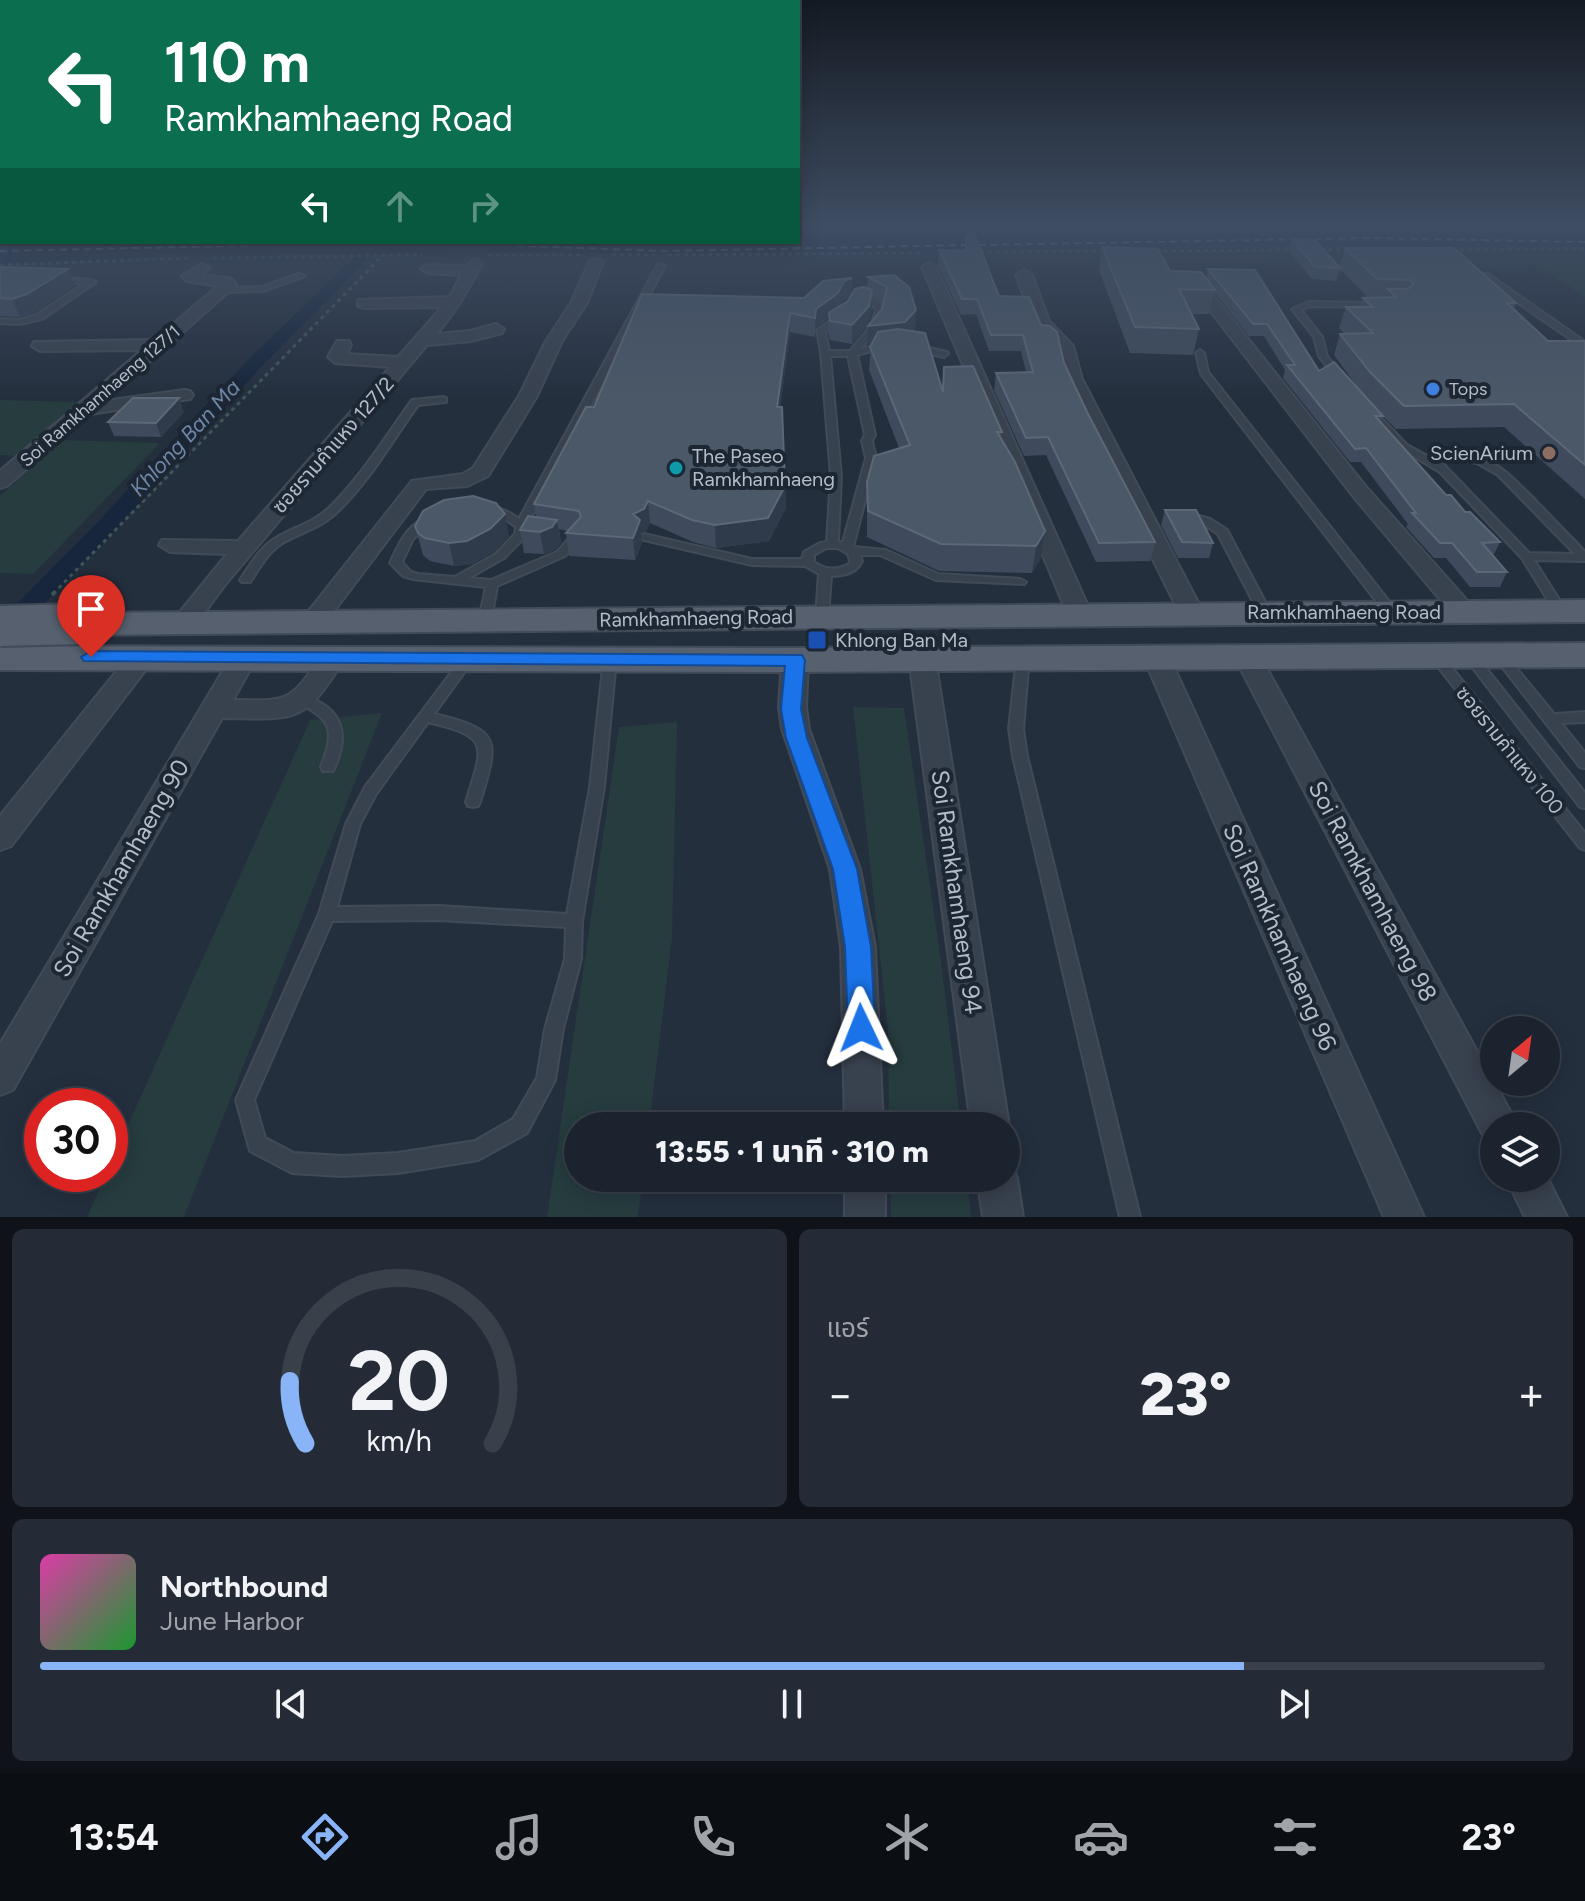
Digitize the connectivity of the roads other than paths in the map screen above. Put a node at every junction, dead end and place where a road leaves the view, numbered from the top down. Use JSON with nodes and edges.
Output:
{"nodes":[{"id":1,"x":88,"y":285,"type":"edge"},
{"id":2,"x":227,"y":285,"type":"edge"},
{"id":3,"x":275,"y":285,"type":"edge"},
{"id":4,"x":465,"y":285,"type":"edge"},
{"id":5,"x":587,"y":285,"type":"edge"},
{"id":6,"x":651,"y":285,"type":"edge"},
{"id":7,"x":937,"y":285,"type":"edge"},
{"id":8,"x":1028,"y":285,"type":"edge"},
{"id":9,"x":1498,"y":285,"type":"edge"},
{"id":10,"x":222,"y":290,"type":"junction"},
{"id":11,"x":1204,"y":293,"type":"edge"},
{"id":12,"x":455,"y":302,"type":"junction"},
{"id":13,"x":364,"y":303,"type":"dead end"},
{"id":14,"x":1385,"y":305,"type":"edge"},
{"id":15,"x":0,"y":321,"type":"edge"},
{"id":16,"x":496,"y":329,"type":"dead end"},
{"id":17,"x":424,"y":340,"type":"junction"},
{"id":18,"x":160,"y":345,"type":"junction"},
{"id":19,"x":343,"y":345,"type":"dead end"},
{"id":20,"x":40,"y":346,"type":"dead end"},
{"id":21,"x":1585,"y":346,"type":"edge"},
{"id":22,"x":825,"y":353,"type":"junction"},
{"id":23,"x":1200,"y":353,"type":"edge"},
{"id":24,"x":852,"y":354,"type":"junction"},
{"id":25,"x":944,"y":354,"type":"dead end"},
{"id":26,"x":404,"y":363,"type":"junction"},
{"id":27,"x":1348,"y":387,"type":"edge"},
{"id":28,"x":184,"y":395,"type":"dead end"},
{"id":29,"x":1357,"y":398,"type":"edge"},
{"id":30,"x":443,"y":400,"type":"dead end"},
{"id":31,"x":86,"y":409,"type":"junction"},
{"id":32,"x":1444,"y":470,"type":"junction"},
{"id":33,"x":0,"y":482,"type":"edge"},
{"id":34,"x":475,"y":508,"type":"edge"},
{"id":35,"x":1178,"y":514,"type":"edge"},
{"id":36,"x":440,"y":516,"type":"edge"},
{"id":37,"x":521,"y":525,"type":"junction"},
{"id":38,"x":644,"y":537,"type":"dead end"},
{"id":39,"x":832,"y":544,"type":"junction"},
{"id":40,"x":170,"y":545,"type":"dead end"},
{"id":41,"x":244,"y":548,"type":"junction"},
{"id":42,"x":850,"y":550,"type":"junction"},
{"id":43,"x":1526,"y":556,"type":"junction"},
{"id":44,"x":1584,"y":557,"type":"edge"},
{"id":45,"x":808,"y":563,"type":"junction"},
{"id":46,"x":825,"y":573,"type":"junction"},
{"id":47,"x":246,"y":580,"type":"dead end"},
{"id":48,"x":456,"y":581,"type":"junction"},
{"id":49,"x":1020,"y":582,"type":"dead end"},
{"id":50,"x":492,"y":584,"type":"junction"},
{"id":51,"x":1463,"y":611,"type":"junction"},
{"id":52,"x":1391,"y":612,"type":"junction"},
{"id":53,"x":1573,"y":612,"type":"edge"},
{"id":54,"x":1265,"y":613,"type":"junction"},
{"id":55,"x":1192,"y":614,"type":"junction"},
{"id":56,"x":1080,"y":615,"type":"junction"},
{"id":57,"x":822,"y":616,"type":"junction"},
{"id":58,"x":485,"y":620,"type":"junction"},
{"id":59,"x":313,"y":622,"type":"junction"},
{"id":60,"x":184,"y":623,"type":"junction"},
{"id":61,"x":0,"y":626,"type":"edge"},
{"id":62,"x":1585,"y":655,"type":"edge"},
{"id":63,"x":1156,"y":656,"type":"junction"},
{"id":64,"x":1247,"y":656,"type":"junction"},
{"id":65,"x":1468,"y":656,"type":"junction"},
{"id":66,"x":1023,"y":657,"type":"junction"},
{"id":67,"x":1092,"y":657,"type":"junction"},
{"id":68,"x":0,"y":658,"type":"edge"},
{"id":69,"x":141,"y":658,"type":"junction"},
{"id":70,"x":922,"y":658,"type":"junction"},
{"id":71,"x":243,"y":659,"type":"junction"},
{"id":72,"x":610,"y":659,"type":"junction"},
{"id":73,"x":331,"y":660,"type":"junction"},
{"id":74,"x":467,"y":660,"type":"junction"},
{"id":75,"x":795,"y":660,"type":"junction"},
{"id":76,"x":305,"y":700,"type":"junction"},
{"id":77,"x":213,"y":709,"type":"junction"},
{"id":78,"x":428,"y":717,"type":"junction"},
{"id":79,"x":1585,"y":717,"type":"edge"},
{"id":80,"x":1550,"y":719,"type":"junction"},
{"id":81,"x":1585,"y":763,"type":"edge"},
{"id":82,"x":328,"y":767,"type":"dead end"},
{"id":83,"x":473,"y":802,"type":"dead end"},
{"id":84,"x":1585,"y":803,"type":"edge"},
{"id":85,"x":0,"y":838,"type":"edge"},
{"id":86,"x":1585,"y":844,"type":"edge"},
{"id":87,"x":327,"y":914,"type":"junction"},
{"id":88,"x":574,"y":921,"type":"junction"},
{"id":89,"x":0,"y":1078,"type":"edge"},
{"id":90,"x":864,"y":1112,"type":"edge"},
{"id":91,"x":988,"y":1112,"type":"edge"},
{"id":92,"x":1491,"y":1112,"type":"edge"},
{"id":93,"x":865,"y":1192,"type":"edge"},
{"id":94,"x":999,"y":1192,"type":"edge"},
{"id":95,"x":1534,"y":1192,"type":"edge"},
{"id":96,"x":865,"y":1217,"type":"edge"},
{"id":97,"x":1003,"y":1217,"type":"edge"},
{"id":98,"x":1130,"y":1217,"type":"edge"},
{"id":99,"x":1404,"y":1217,"type":"edge"},
{"id":100,"x":1547,"y":1217,"type":"edge"}],
"edges":[{"from":1,"to":15,"type":"lane"},
{"from":2,"to":10,"type":"street"},
{"from":3,"to":10,"type":"lane"},
{"from":4,"to":12,"type":"street","name":"ซอยรามคำแหง 127/2"},
{"from":5,"to":59,"type":"street"},
{"from":6,"to":37,"type":"lane"},
{"from":7,"to":56,"type":"street"},
{"from":8,"to":55,"type":"street"},
{"from":9,"to":21,"type":"lane"},
{"from":10,"to":18,"type":"street","name":"Soi Ramkhamhaeng 127/1"},
{"from":11,"to":51,"type":"street"},
{"from":12,"to":13,"type":"street"},
{"from":12,"to":17,"type":"street","name":"ซอยรามคำแหง 127/2"},
{"from":14,"to":27,"type":"lane"},
{"from":16,"to":17,"type":"street"},
{"from":17,"to":26,"type":"street","name":"ซอยรามคำแหง 127/2"},
{"from":18,"to":20,"type":"street"},
{"from":18,"to":31,"type":"street","name":"Soi Ramkhamhaeng 127/1"},
{"from":19,"to":26,"type":"street"},
{"from":22,"to":24,"type":"lane"},
{"from":22,"to":24,"type":"lane"},
{"from":22,"to":39,"type":"lane"},
{"from":23,"to":52,"type":"lane"},
{"from":24,"to":25,"type":"lane"},
{"from":24,"to":42,"type":"lane"},
{"from":26,"to":41,"type":"street","name":"ซอยรามคำแหง 127/2"},
{"from":28,"to":31,"type":"street"},
{"from":29,"to":32,"type":"lane"},
{"from":30,"to":47,"type":"lane"},
{"from":31,"to":33,"type":"street","name":"Soi Ramkhamhaeng 127/1"},
{"from":32,"to":43,"type":"lane"},
{"from":32,"to":44,"type":"lane"},
{"from":34,"to":37,"type":"lane"},
{"from":35,"to":54,"type":"lane"},
{"from":36,"to":48,"type":"lane"},
{"from":37,"to":48,"type":"lane"},
{"from":37,"to":50,"type":"lane"},
{"from":38,"to":45,"type":"lane"},
{"from":39,"to":42,"type":"lane"},
{"from":39,"to":45,"type":"lane"},
{"from":40,"to":41,"type":"street"},
{"from":41,"to":60,"type":"street","name":"ซอยรามคำแหง 127/2"},
{"from":42,"to":46,"type":"lane"},
{"from":42,"to":49,"type":"lane"},
{"from":43,"to":44,"type":"lane"},
{"from":43,"to":53,"type":"lane"},
{"from":45,"to":46,"type":"lane"},
{"from":46,"to":57,"type":"lane"},
{"from":48,"to":50,"type":"lane"},
{"from":50,"to":58,"type":"lane"},
{"from":51,"to":52,"type":"main road","name":"Ramkhamhaeng Road"},
{"from":51,"to":53,"type":"main road","name":"Ramkhamhaeng Road"},
{"from":52,"to":54,"type":"main road","name":"Ramkhamhaeng Road"},
{"from":54,"to":55,"type":"main road","name":"Ramkhamhaeng Road"},
{"from":55,"to":56,"type":"main road","name":"Ramkhamhaeng Road"},
{"from":56,"to":57,"type":"main road","name":"Ramkhamhaeng Road"},
{"from":56,"to":67,"type":"main road"},
{"from":57,"to":58,"type":"main road","name":"Ramkhamhaeng Road"},
{"from":58,"to":59,"type":"main road","name":"Ramkhamhaeng Road"},
{"from":59,"to":60,"type":"main road","name":"Ramkhamhaeng Road"},
{"from":60,"to":61,"type":"main road","name":"Ramkhamhaeng Road","bridge":true},
{"from":62,"to":65,"type":"main road","name":"Ramkhamhaeng Road"},
{"from":63,"to":64,"type":"main road","name":"Ramkhamhaeng Road"},
{"from":63,"to":67,"type":"main road","name":"Ramkhamhaeng Road"},
{"from":63,"to":99,"type":"street","name":"Soi Ramkhamhaeng 96"},
{"from":64,"to":65,"type":"main road","name":"Ramkhamhaeng Road"},
{"from":64,"to":92,"type":"street","name":"Soi Ramkhamhaeng 98"},
{"from":65,"to":80,"type":"lane"},
{"from":65,"to":84,"type":"lane","name":"ซอยรามคำแหง 100"},
{"from":65,"to":86,"type":"lane","name":"ซอยรามคำแหง 100"},
{"from":66,"to":67,"type":"main road","name":"Ramkhamhaeng Road"},
{"from":66,"to":70,"type":"main road","name":"Ramkhamhaeng Road"},
{"from":66,"to":98,"type":"lane"},
{"from":68,"to":69,"type":"main road","name":"Ramkhamhaeng Road"},
{"from":69,"to":71,"type":"main road","name":"Ramkhamhaeng Road"},
{"from":69,"to":85,"type":"street"},
{"from":70,"to":75,"type":"main road","name":"Ramkhamhaeng Road"},
{"from":70,"to":91,"type":"street","name":"Soi Ramkhamhaeng 94"},
{"from":71,"to":73,"type":"main road","name":"Ramkhamhaeng Road"},
{"from":71,"to":77,"type":"street","name":"Soi Ramkhamhaeng 90"},
{"from":72,"to":74,"type":"main road","name":"Ramkhamhaeng Road"},
{"from":72,"to":75,"type":"main road","name":"Ramkhamhaeng Road"},
{"from":72,"to":88,"type":"lane"},
{"from":73,"to":74,"type":"main road","name":"Ramkhamhaeng Road"},
{"from":73,"to":76,"type":"street"},
{"from":74,"to":78,"type":"lane"},
{"from":75,"to":90,"type":"street"},
{"from":76,"to":77,"type":"street"},
{"from":76,"to":82,"type":"lane"},
{"from":77,"to":89,"type":"street","name":"Soi Ramkhamhaeng 90"},
{"from":78,"to":83,"type":"lane"},
{"from":78,"to":87,"type":"lane"},
{"from":79,"to":80,"type":"lane"},
{"from":80,"to":81,"type":"lane"},
{"from":87,"to":88,"type":"lane"},
{"from":87,"to":88,"type":"lane"},
{"from":93,"to":96,"type":"street"},
{"from":94,"to":97,"type":"street"},
{"from":95,"to":100,"type":"street"}]}
